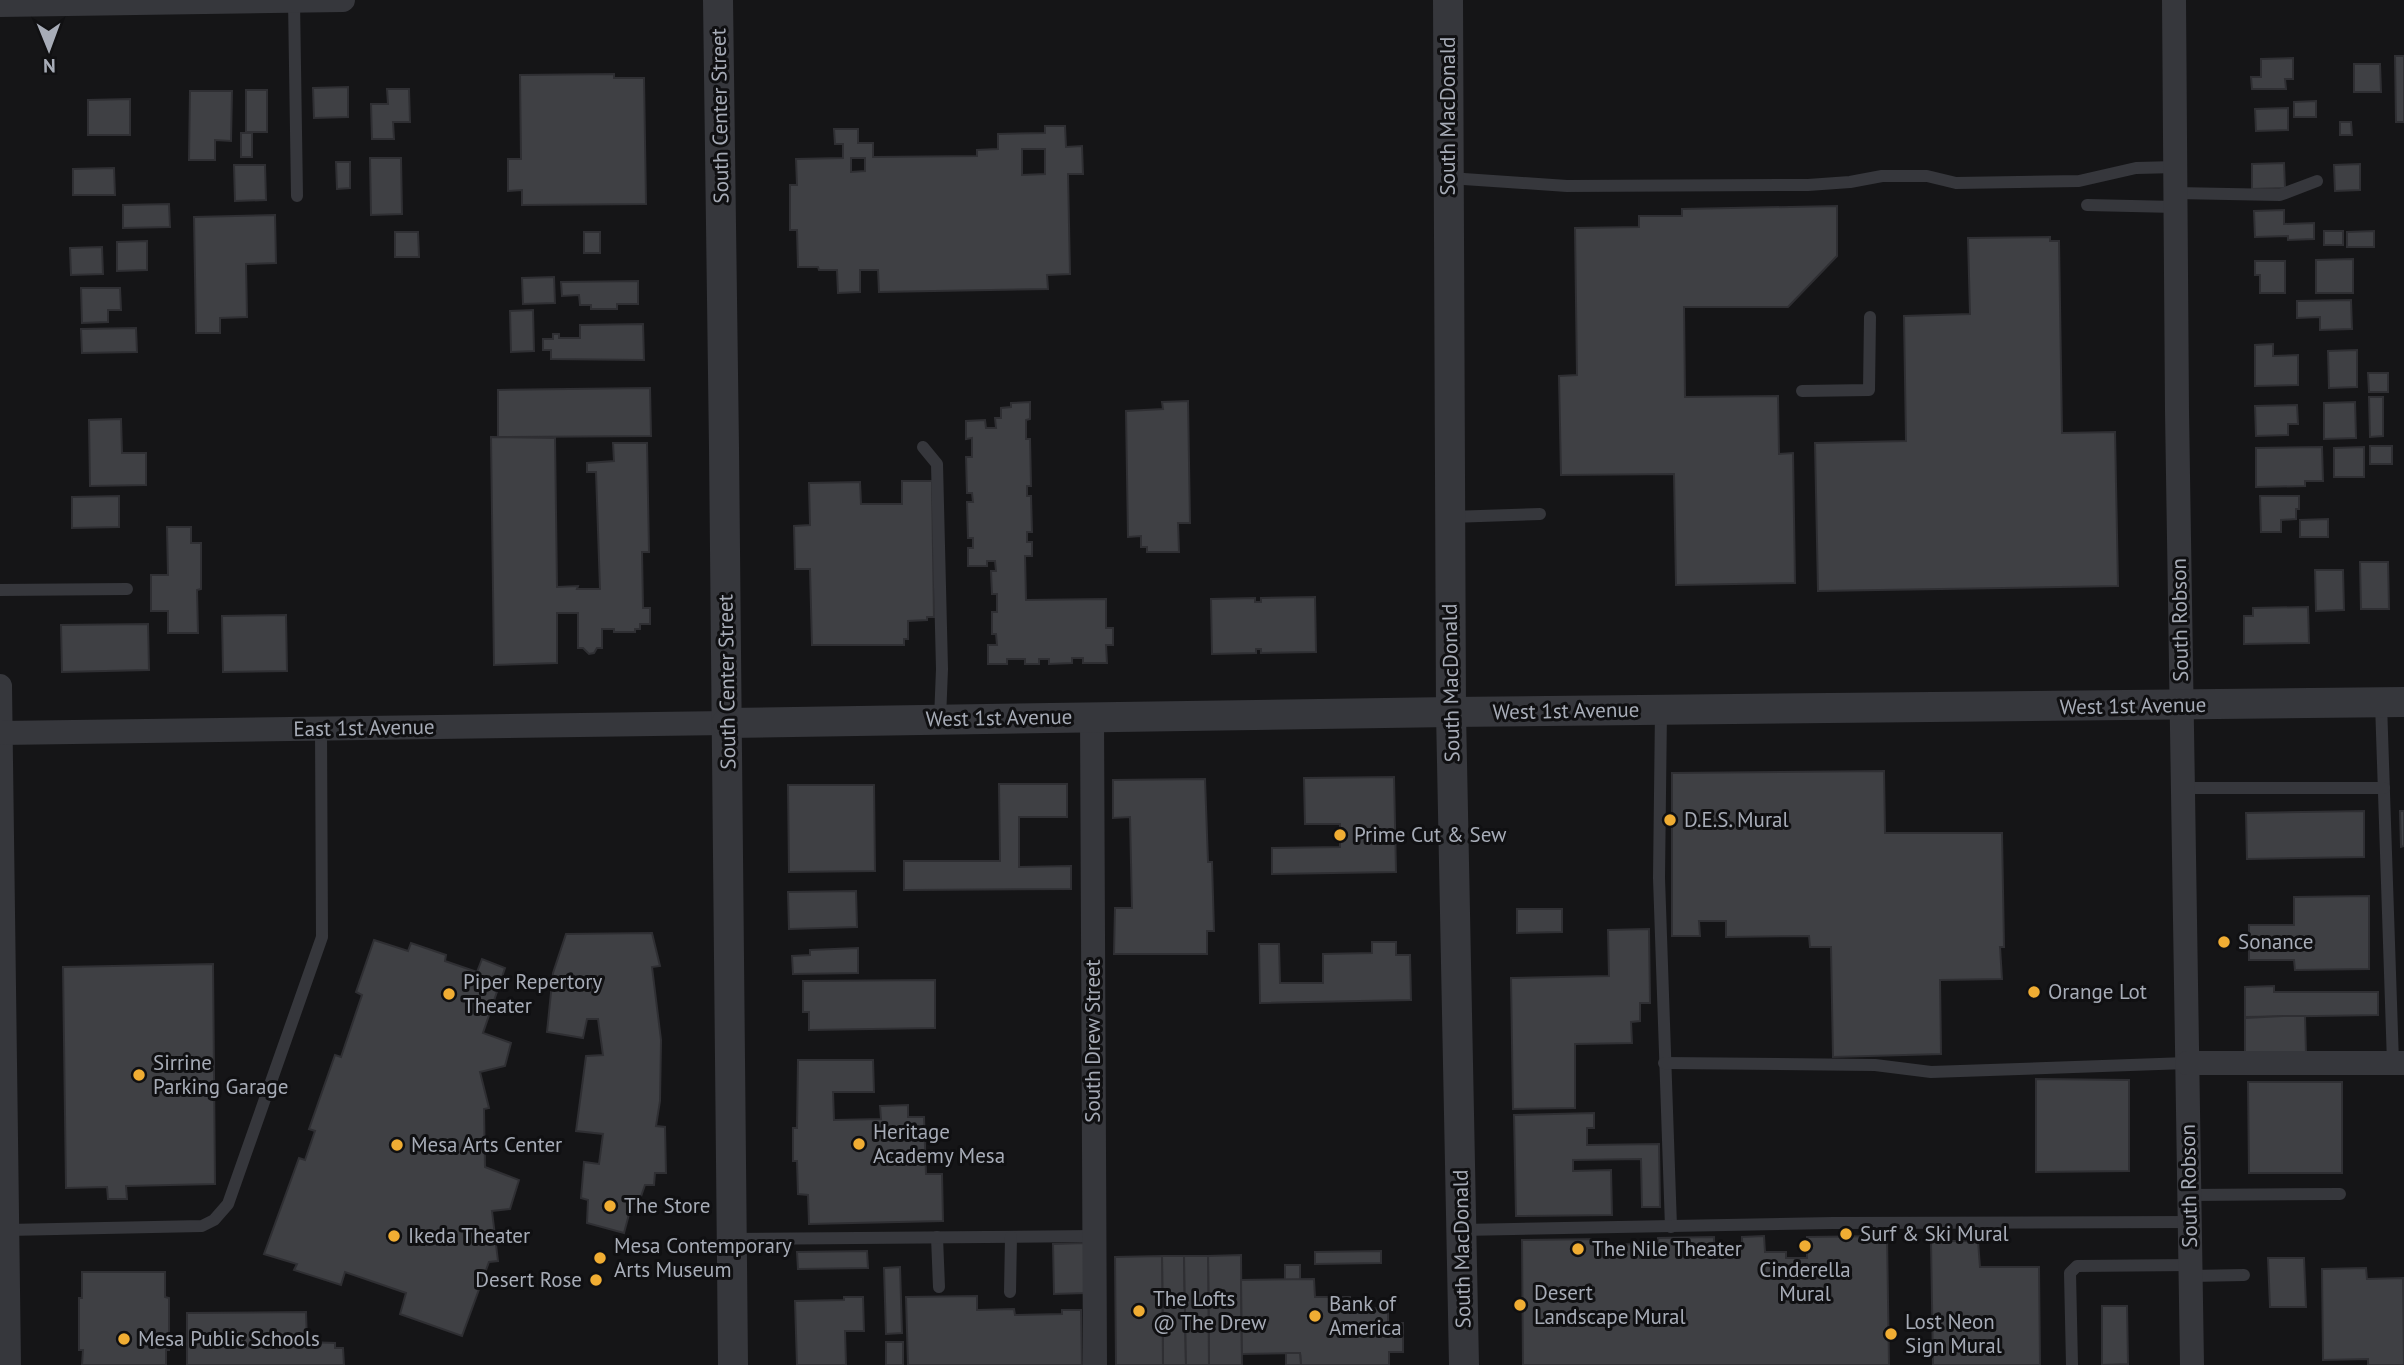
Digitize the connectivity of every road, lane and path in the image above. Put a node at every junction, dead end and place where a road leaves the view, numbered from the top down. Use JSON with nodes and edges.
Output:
{"nodes":[{"id":1,"x":343,"y":0,"type":"edge"},
{"id":2,"x":718,"y":0,"type":"edge"},
{"id":3,"x":1448,"y":0,"type":"edge"},
{"id":4,"x":2174,"y":0,"type":"edge"},
{"id":5,"x":267,"y":1,"type":"edge"},
{"id":6,"x":294,"y":1,"type":"edge"},
{"id":7,"x":0,"y":5,"type":"edge"},
{"id":8,"x":2176,"y":167,"type":"junction"},
{"id":9,"x":1448,"y":178,"type":"junction"},
{"id":10,"x":2317,"y":181,"type":"dead end"},
{"id":11,"x":297,"y":196,"type":"dead end"},
{"id":12,"x":2176,"y":200,"type":"junction"},
{"id":13,"x":2087,"y":205,"type":"dead end"},
{"id":14,"x":1870,"y":317,"type":"dead end"},
{"id":15,"x":1802,"y":391,"type":"dead end"},
{"id":16,"x":923,"y":447,"type":"dead end"},
{"id":17,"x":1540,"y":514,"type":"dead end"},
{"id":18,"x":1450,"y":517,"type":"junction"},
{"id":19,"x":127,"y":589,"type":"dead end"},
{"id":20,"x":0,"y":590,"type":"edge"},
{"id":21,"x":0,"y":686,"type":"edge"},
{"id":22,"x":2393,"y":703,"type":"edge"},
{"id":23,"x":2181,"y":706,"type":"junction"},
{"id":24,"x":1661,"y":710,"type":"junction"},
{"id":25,"x":1451,"y":712,"type":"junction"},
{"id":26,"x":1092,"y":717,"type":"junction"},
{"id":27,"x":940,"y":719,"type":"junction"},
{"id":28,"x":727,"y":723,"type":"junction"},
{"id":29,"x":321,"y":729,"type":"junction"},
{"id":30,"x":0,"y":733,"type":"edge"},
{"id":31,"x":2182,"y":788,"type":"junction"},
{"id":32,"x":2384,"y":788,"type":"junction"},
{"id":33,"x":1,"y":869,"type":"edge"},
{"id":34,"x":2,"y":1050,"type":"edge"},
{"id":35,"x":1664,"y":1063,"type":"junction"},
{"id":36,"x":2187,"y":1063,"type":"junction"},
{"id":37,"x":2399,"y":1063,"type":"edge"},
{"id":38,"x":2340,"y":1194,"type":"dead end"},
{"id":39,"x":2189,"y":1195,"type":"junction"},
{"id":40,"x":2190,"y":1222,"type":"junction"},
{"id":41,"x":1671,"y":1227,"type":"junction"},
{"id":42,"x":7,"y":1230,"type":"junction"},
{"id":43,"x":1461,"y":1230,"type":"junction"},
{"id":44,"x":1094,"y":1236,"type":"junction"},
{"id":45,"x":937,"y":1237,"type":"junction"},
{"id":46,"x":1011,"y":1237,"type":"junction"},
{"id":47,"x":732,"y":1239,"type":"junction"},
{"id":48,"x":2191,"y":1270,"type":"junction"},
{"id":49,"x":2244,"y":1275,"type":"dead end"},
{"id":50,"x":939,"y":1287,"type":"dead end"},
{"id":51,"x":1010,"y":1292,"type":"dead end"},
{"id":52,"x":9,"y":1365,"type":"edge"},
{"id":53,"x":733,"y":1365,"type":"edge"},
{"id":54,"x":1095,"y":1365,"type":"edge"},
{"id":55,"x":1464,"y":1365,"type":"edge"},
{"id":56,"x":2072,"y":1365,"type":"edge"},
{"id":57,"x":2192,"y":1365,"type":"edge"}],
"edges":[{"from":1,"to":6,"type":"street"},
{"from":2,"to":28,"type":"street","name":"South Center Street"},
{"from":3,"to":9,"type":"street","name":"South MacDonald"},
{"from":4,"to":8,"type":"street","name":"South Robson"},
{"from":5,"to":6,"type":"street"},
{"from":5,"to":7,"type":"street"},
{"from":6,"to":11,"type":"lane"},
{"from":8,"to":9,"type":"lane"},
{"from":8,"to":12,"type":"street","name":"South Robson"},
{"from":9,"to":18,"type":"street","name":"South MacDonald"},
{"from":10,"to":12,"type":"lane"},
{"from":12,"to":13,"type":"lane"},
{"from":12,"to":23,"type":"street","name":"South Robson"},
{"from":14,"to":15,"type":"lane"},
{"from":16,"to":27,"type":"lane"},
{"from":17,"to":18,"type":"lane"},
{"from":18,"to":25,"type":"street","name":"South MacDonald"},
{"from":19,"to":20,"type":"lane"},
{"from":21,"to":30,"type":"street"},
{"from":22,"to":23,"type":"street","name":"West 1st Avenue"},
{"from":22,"to":32,"type":"lane"},
{"from":23,"to":24,"type":"street","name":"West 1st Avenue"},
{"from":23,"to":31,"type":"street","name":"South Robson"},
{"from":24,"to":25,"type":"street","name":"West 1st Avenue"},
{"from":24,"to":35,"type":"lane"},
{"from":25,"to":26,"type":"street","name":"West 1st Avenue"},
{"from":25,"to":43,"type":"street","name":"South MacDonald"},
{"from":26,"to":27,"type":"street","name":"West 1st Avenue"},
{"from":26,"to":44,"type":"street","name":"South Drew Street"},
{"from":27,"to":28,"type":"street","name":"West 1st Avenue"},
{"from":28,"to":29,"type":"street","name":"East 1st Avenue"},
{"from":28,"to":47,"type":"street","name":"South Center Street"},
{"from":29,"to":30,"type":"street","name":"East 1st Avenue"},
{"from":29,"to":42,"type":"lane"},
{"from":30,"to":33,"type":"street"},
{"from":31,"to":32,"type":"lane"},
{"from":31,"to":36,"type":"street","name":"South Robson"},
{"from":32,"to":37,"type":"lane"},
{"from":33,"to":34,"type":"street"},
{"from":34,"to":42,"type":"street"},
{"from":35,"to":36,"type":"lane"},
{"from":35,"to":41,"type":"lane"},
{"from":36,"to":37,"type":"street"},
{"from":36,"to":39,"type":"street","name":"South Robson"},
{"from":38,"to":39,"type":"lane"},
{"from":39,"to":40,"type":"street","name":"South Robson"},
{"from":40,"to":41,"type":"lane"},
{"from":40,"to":48,"type":"street","name":"South Robson"},
{"from":41,"to":43,"type":"lane"},
{"from":42,"to":52,"type":"street"},
{"from":43,"to":55,"type":"street","name":"South MacDonald"},
{"from":44,"to":46,"type":"lane"},
{"from":44,"to":54,"type":"street","name":"South Drew Street"},
{"from":45,"to":46,"type":"lane"},
{"from":45,"to":47,"type":"lane"},
{"from":45,"to":50,"type":"lane"},
{"from":46,"to":51,"type":"lane"},
{"from":47,"to":53,"type":"street","name":"South Center Street"},
{"from":48,"to":49,"type":"lane"},
{"from":48,"to":56,"type":"lane"},
{"from":48,"to":57,"type":"street","name":"South Robson"}]}
